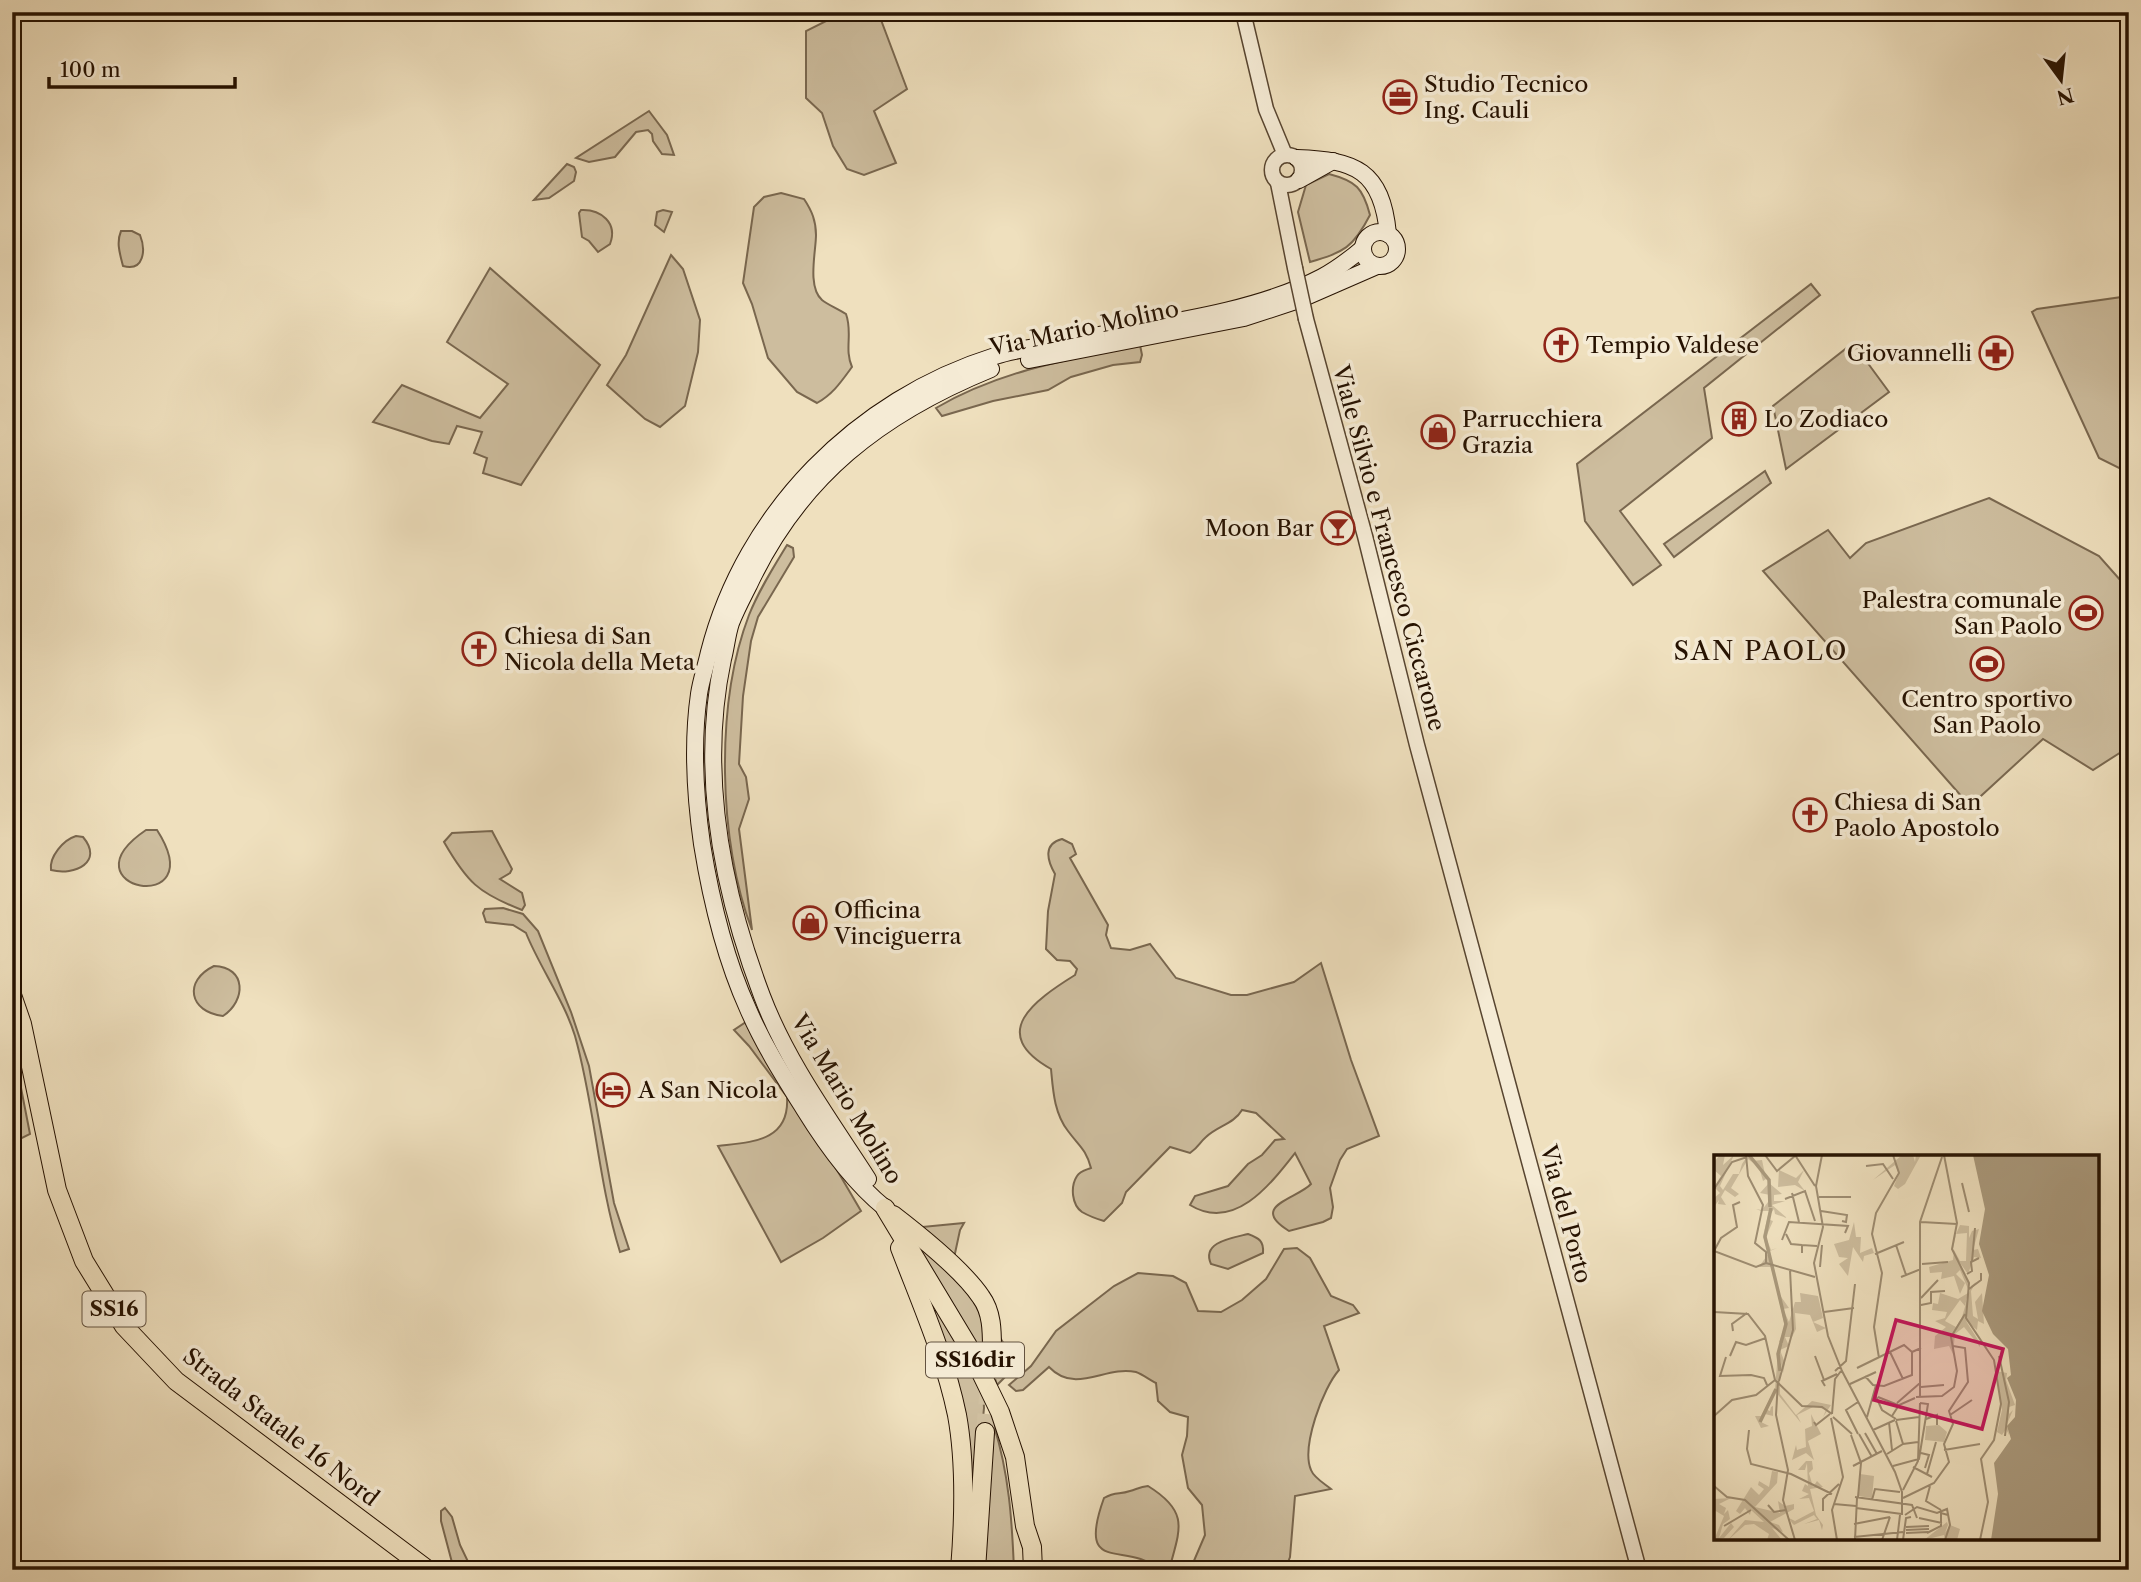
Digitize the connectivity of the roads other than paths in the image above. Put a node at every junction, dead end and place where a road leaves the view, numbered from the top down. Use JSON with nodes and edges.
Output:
{"nodes":[{"id":1,"x":1243,"y":12,"type":"edge"},
{"id":2,"x":1266,"y":109,"type":"junction"},
{"id":3,"x":1291,"y":157,"type":"junction"},
{"id":4,"x":1332,"y":161,"type":"junction"},
{"id":5,"x":1272,"y":166,"type":"junction"},
{"id":6,"x":1297,"y":182,"type":"junction"},
{"id":7,"x":1278,"y":183,"type":"junction"},
{"id":8,"x":1380,"y":199,"type":"junction"},
{"id":9,"x":1388,"y":234,"type":"junction"},
{"id":10,"x":1289,"y":237,"type":"junction"},
{"id":11,"x":1366,"y":243,"type":"junction"},
{"id":12,"x":1377,"y":266,"type":"junction"},
{"id":13,"x":1451,"y":870,"type":"joint"},
{"id":14,"x":12,"y":995,"type":"edge"},
{"id":15,"x":885,"y":1208,"type":"junction"},
{"id":16,"x":992,"y":1349,"type":"tunnel mouth"},
{"id":17,"x":985,"y":1432,"type":"tunnel mouth"},
{"id":18,"x":1025,"y":1527,"type":"junction"},
{"id":19,"x":428,"y":1570,"type":"edge"},
{"id":20,"x":960,"y":1570,"type":"edge"},
{"id":21,"x":976,"y":1570,"type":"edge"},
{"id":22,"x":1021,"y":1570,"type":"edge"},
{"id":23,"x":1033,"y":1570,"type":"edge"},
{"id":24,"x":1639,"y":1570,"type":"edge"}],
"edges":[{"from":1,"to":2,"type":"street"},
{"from":2,"to":3,"type":"street"},
{"from":2,"to":5,"type":"street"},
{"from":3,"to":4,"type":"main road"},
{"from":3,"to":5,"type":"street"},
{"from":3,"to":6,"type":"street"},
{"from":4,"to":6,"type":"main road"},
{"from":4,"to":8,"type":"main road"},
{"from":5,"to":7,"type":"street"},
{"from":6,"to":7,"type":"street"},
{"from":6,"to":10,"type":"street","name":"Viale Silvio e Francesco Ciccarone"},
{"from":7,"to":10,"type":"street","name":"Viale Silvio e Francesco Ciccarone"},
{"from":8,"to":9,"type":"main road"},
{"from":8,"to":11,"type":"main road"},
{"from":9,"to":11,"type":"main road"},
{"from":9,"to":12,"type":"main road"},
{"from":10,"to":13,"type":"street","name":"Viale Silvio e Francesco Ciccarone","bridge":true},
{"from":11,"to":12,"type":"main road"},
{"from":11,"to":15,"type":"main road","name":"Via Mario Molino","number":"SS16dir"},
{"from":12,"to":15,"type":"main road","name":"Via Mario Molino","number":"SS16dir"},
{"from":13,"to":24,"type":"street","name":"Via del Porto"},
{"from":14,"to":19,"type":"main road","name":"Strada Statale 16 Nord","number":"SS16"},
{"from":15,"to":16,"type":"main road","number":"SS16dir"},
{"from":15,"to":18,"type":"main road","number":"SS16dir"},
{"from":15,"to":20,"type":"main road","number":"SS16dir"},
{"from":17,"to":21,"type":"main road"},
{"from":18,"to":22,"type":"main road"},
{"from":18,"to":23,"type":"main road"}]}
